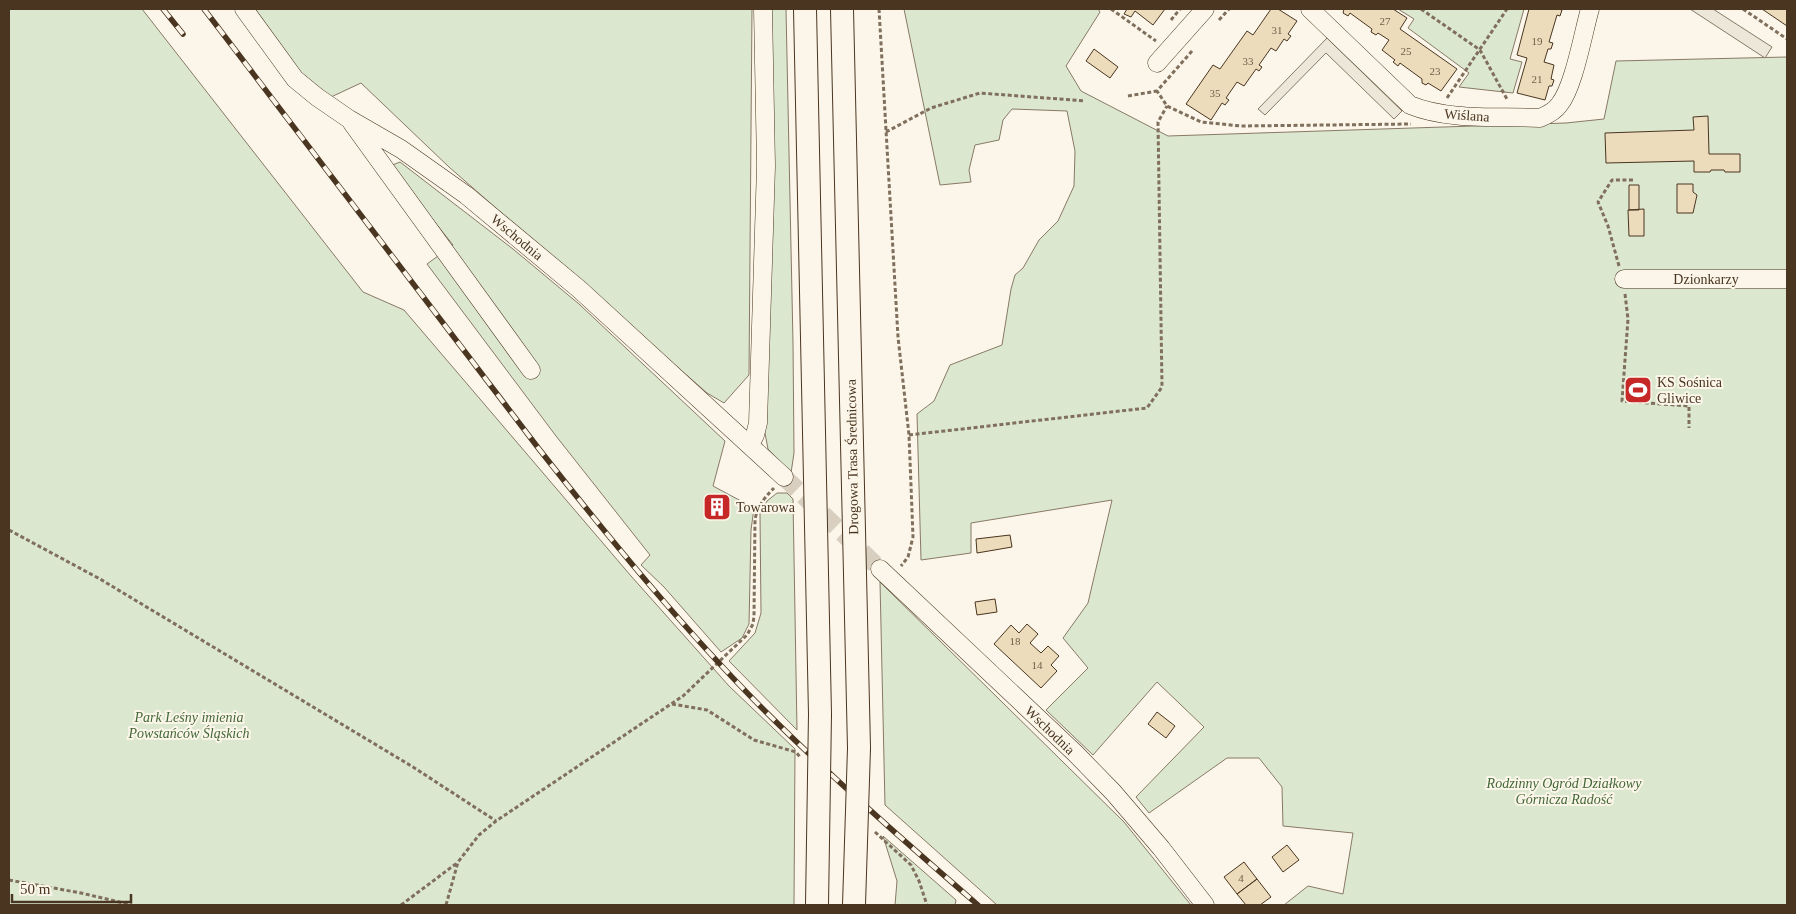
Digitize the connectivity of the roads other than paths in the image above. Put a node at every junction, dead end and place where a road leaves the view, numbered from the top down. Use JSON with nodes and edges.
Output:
{"nodes":[{"id":1,"x":244,"y":9,"type":"edge"},
{"id":2,"x":763,"y":9,"type":"edge"},
{"id":3,"x":805,"y":9,"type":"edge"},
{"id":4,"x":842,"y":9,"type":"edge"},
{"id":5,"x":1205,"y":9,"type":"edge"},
{"id":6,"x":1310,"y":9,"type":"edge"},
{"id":7,"x":1590,"y":9,"type":"edge"},
{"id":8,"x":1157,"y":63,"type":"dead end"},
{"id":9,"x":350,"y":119,"type":"junction"},
{"id":10,"x":1624,"y":279,"type":"road end"},
{"id":11,"x":1787,"y":279,"type":"edge"},
{"id":12,"x":531,"y":370,"type":"dead end"},
{"id":13,"x":750,"y":445,"type":"junction"},
{"id":14,"x":784,"y":477,"type":"tunnel mouth"},
{"id":15,"x":885,"y":573,"type":"tunnel mouth"},
{"id":16,"x":817,"y":905,"type":"edge"},
{"id":17,"x":854,"y":905,"type":"edge"},
{"id":18,"x":1205,"y":905,"type":"edge"}],
"edges":[{"from":1,"to":9,"type":"street","name":"Wschodnia"},
{"from":2,"to":13,"type":"street"},
{"from":3,"to":16,"type":"main road","bridge":true},
{"from":4,"to":17,"type":"main road","name":"Drogowa Trasa Średnicowa","bridge":true},
{"from":5,"to":8,"type":"street"},
{"from":6,"to":7,"type":"street","name":"Wiślana"},
{"from":9,"to":12,"type":"street"},
{"from":9,"to":13,"type":"street","name":"Wschodnia"},
{"from":10,"to":11,"type":"street","name":"Dzionkarzy"},
{"from":13,"to":14,"type":"street","name":"Wschodnia"},
{"from":15,"to":18,"type":"street","name":"Wschodnia"}]}
